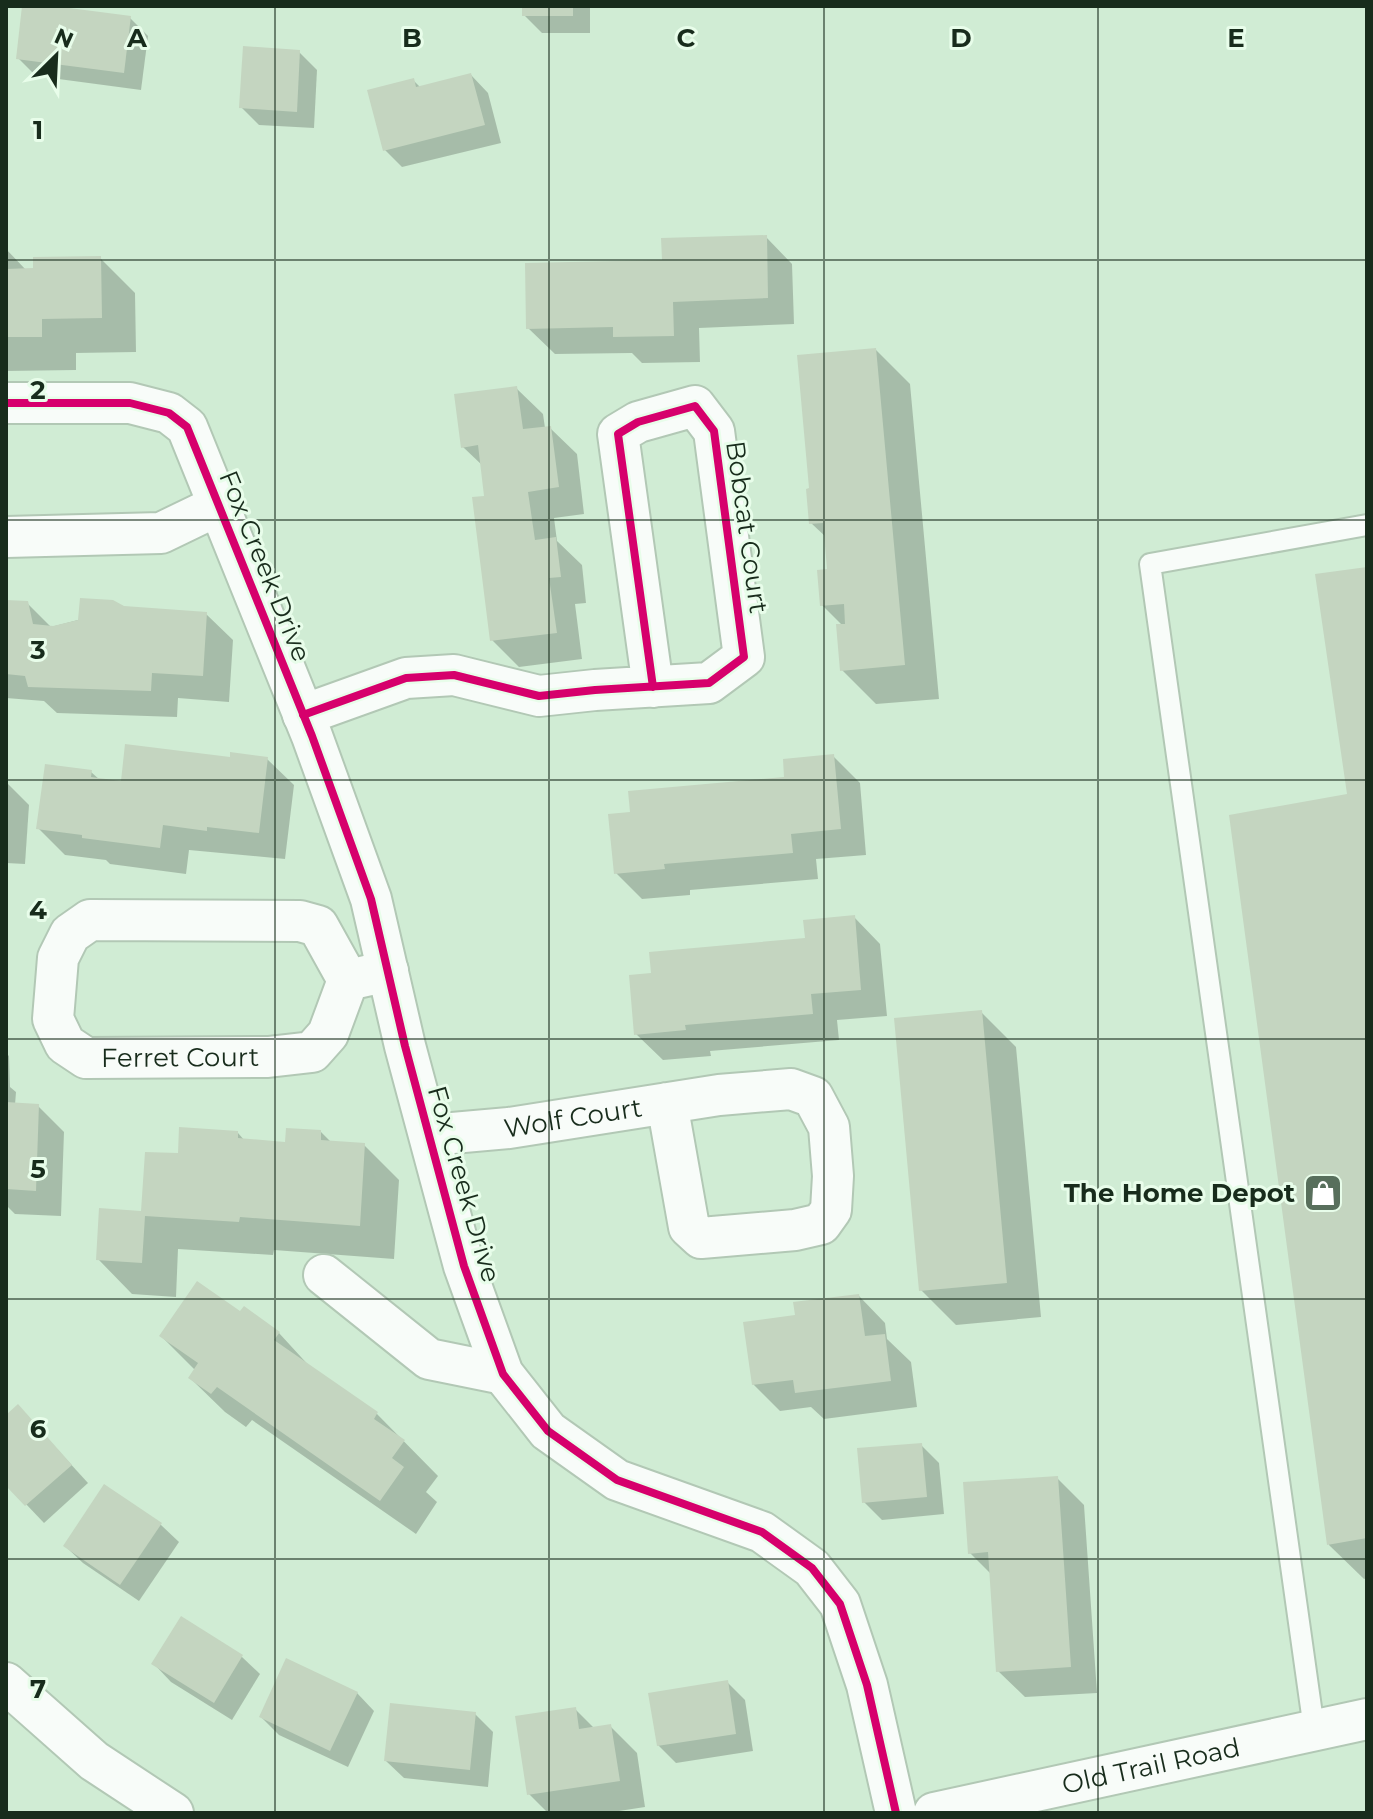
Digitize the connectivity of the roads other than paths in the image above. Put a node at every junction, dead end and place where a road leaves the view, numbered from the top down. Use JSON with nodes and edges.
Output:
{"nodes":[{"id":1,"x":6,"y":403,"type":"edge"},
{"id":2,"x":219,"y":505,"type":"junction"},
{"id":3,"x":1367,"y":525,"type":"edge"},
{"id":4,"x":6,"y":537,"type":"edge"},
{"id":5,"x":653,"y":687,"type":"junction"},
{"id":6,"x":303,"y":715,"type":"junction"},
{"id":7,"x":388,"y":971,"type":"junction"},
{"id":8,"x":348,"y":980,"type":"junction"},
{"id":9,"x":667,"y":1103,"type":"junction"},
{"id":10,"x":430,"y":1135,"type":"junction"},
{"id":11,"x":324,"y":1275,"type":"dead end"},
{"id":12,"x":503,"y":1374,"type":"junction"},
{"id":13,"x":6,"y":1683,"type":"edge"},
{"id":14,"x":1367,"y":1719,"type":"edge"},
{"id":15,"x":1314,"y":1729,"type":"junction"},
{"id":16,"x":173,"y":1813,"type":"edge"},
{"id":17,"x":896,"y":1813,"type":"edge"},
{"id":18,"x":934,"y":1813,"type":"edge"}],
"edges":[{"from":1,"to":2,"type":"street","name":"Fox Creek Drive"},
{"from":2,"to":4,"type":"street"},
{"from":2,"to":6,"type":"street","name":"Fox Creek Drive"},
{"from":3,"to":15,"type":"lane"},
{"from":5,"to":5,"type":"street","name":"Bobcat Court"},
{"from":5,"to":6,"type":"street","name":"Bobcat Court"},
{"from":6,"to":7,"type":"street","name":"Fox Creek Drive"},
{"from":7,"to":8,"type":"street"},
{"from":7,"to":10,"type":"street","name":"Fox Creek Drive"},
{"from":8,"to":8,"type":"street","name":"Ferret Court"},
{"from":9,"to":9,"type":"street","name":"Wolf Court"},
{"from":9,"to":10,"type":"street","name":"Wolf Court"},
{"from":10,"to":12,"type":"street","name":"Fox Creek Drive"},
{"from":11,"to":12,"type":"street"},
{"from":12,"to":17,"type":"street","name":"Fox Creek Drive"},
{"from":13,"to":16,"type":"street"},
{"from":14,"to":15,"type":"street","name":"Old Trail Road"},
{"from":15,"to":18,"type":"street","name":"Old Trail Road"}]}
